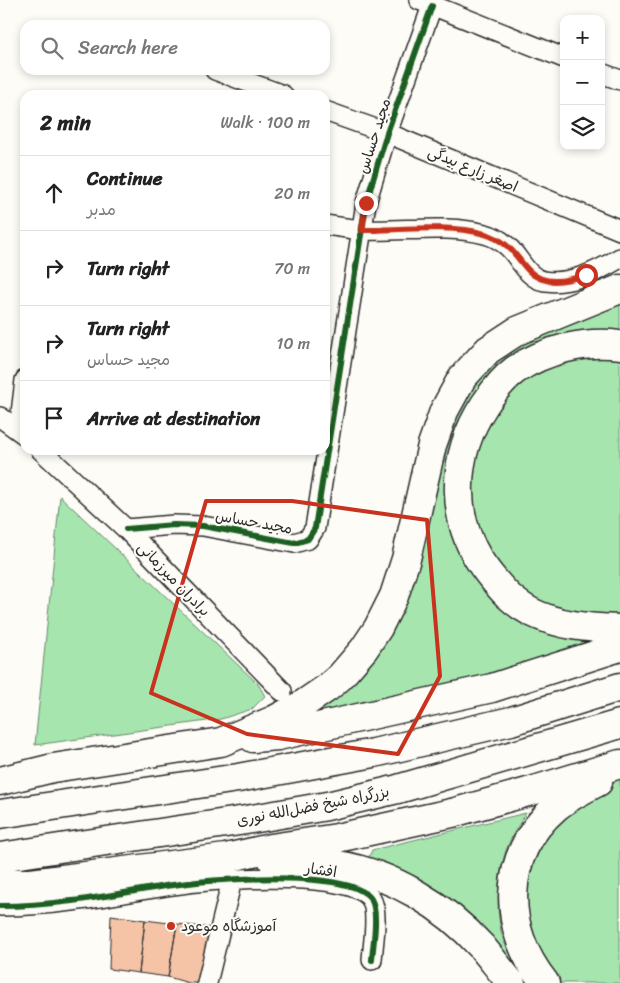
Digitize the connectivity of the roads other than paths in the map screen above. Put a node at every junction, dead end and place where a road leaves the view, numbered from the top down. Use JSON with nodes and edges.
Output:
{"nodes":[{"id":1,"x":426,"y":3,"type":"edge"},
{"id":2,"x":560,"y":56,"type":"edge"},
{"id":3,"x":605,"y":74,"type":"edge"},
{"id":4,"x":229,"y":75,"type":"edge"},
{"id":5,"x":620,"y":80,"type":"edge"},
{"id":6,"x":269,"y":90,"type":"edge"},
{"id":7,"x":330,"y":112,"type":"edge"},
{"id":8,"x":387,"y":133,"type":"junction"},
{"id":9,"x":330,"y":226,"type":"edge"},
{"id":10,"x":362,"y":230,"type":"junction"},
{"id":11,"x":620,"y":230,"type":"edge"},
{"id":12,"x":620,"y":258,"type":"edge"},
{"id":13,"x":620,"y":289,"type":"edge"},
{"id":14,"x":620,"y":345,"type":"edge"},
{"id":15,"x":0,"y":417,"type":"edge"},
{"id":16,"x":20,"y":431,"type":"edge"},
{"id":17,"x":330,"y":433,"type":"edge"},
{"id":18,"x":46,"y":455,"type":"edge"},
{"id":19,"x":327,"y":455,"type":"edge"},
{"id":20,"x":126,"y":529,"type":"junction"},
{"id":21,"x":620,"y":628,"type":"edge"},
{"id":22,"x":620,"y":647,"type":"edge"},
{"id":23,"x":620,"y":687,"type":"edge"},
{"id":24,"x":282,"y":691,"type":"dead end"},
{"id":25,"x":620,"y":724,"type":"edge"},
{"id":26,"x":221,"y":742,"type":"junction"},
{"id":27,"x":620,"y":764,"type":"edge"},
{"id":28,"x":620,"y":769,"type":"edge"},
{"id":29,"x":0,"y":782,"type":"edge"},
{"id":30,"x":0,"y":814,"type":"edge"},
{"id":31,"x":0,"y":857,"type":"edge"},
{"id":32,"x":229,"y":869,"type":"junction"},
{"id":33,"x":0,"y":883,"type":"edge"},
{"id":34,"x":0,"y":906,"type":"edge"},
{"id":35,"x":372,"y":960,"type":"dead end"},
{"id":36,"x":207,"y":983,"type":"edge"},
{"id":37,"x":511,"y":983,"type":"edge"},
{"id":38,"x":545,"y":983,"type":"edge"}],
"edges":[{"from":1,"to":2,"type":"street"},
{"from":1,"to":8,"type":"street","name":"مجید حساس"},
{"from":3,"to":5,"type":"street"},
{"from":4,"to":6,"type":"street"},
{"from":7,"to":8,"type":"street","name":"اصغر زارع بیدگی"},
{"from":8,"to":10,"type":"street","name":"مجید حساس"},
{"from":8,"to":11,"type":"street","name":"اصغر زارع بیدگی"},
{"from":9,"to":10,"type":"street"},
{"from":10,"to":12,"type":"street"},
{"from":10,"to":17,"type":"street","name":"مجید حساس"},
{"from":13,"to":26,"type":"highway"},
{"from":14,"to":21,"type":"highway"},
{"from":15,"to":16,"type":"street"},
{"from":18,"to":20,"type":"street","name":"برادران میرزمانی"},
{"from":19,"to":20,"type":"street","name":"مجید حساس"},
{"from":20,"to":24,"type":"street","name":"برادران میرزمانی"},
{"from":22,"to":26,"type":"highway"},
{"from":23,"to":30,"type":"highway"},
{"from":25,"to":31,"type":"highway","name":"بزرگراه شیخ فضل‌الله نوری"},
{"from":26,"to":29,"type":"highway"},
{"from":27,"to":32,"type":"highway"},
{"from":28,"to":38,"type":"highway"},
{"from":32,"to":33,"type":"highway"},
{"from":32,"to":34,"type":"street","name":"افشار"},
{"from":32,"to":35,"type":"street","name":"افشار"},
{"from":32,"to":36,"type":"street"},
{"from":32,"to":37,"type":"highway"}]}
